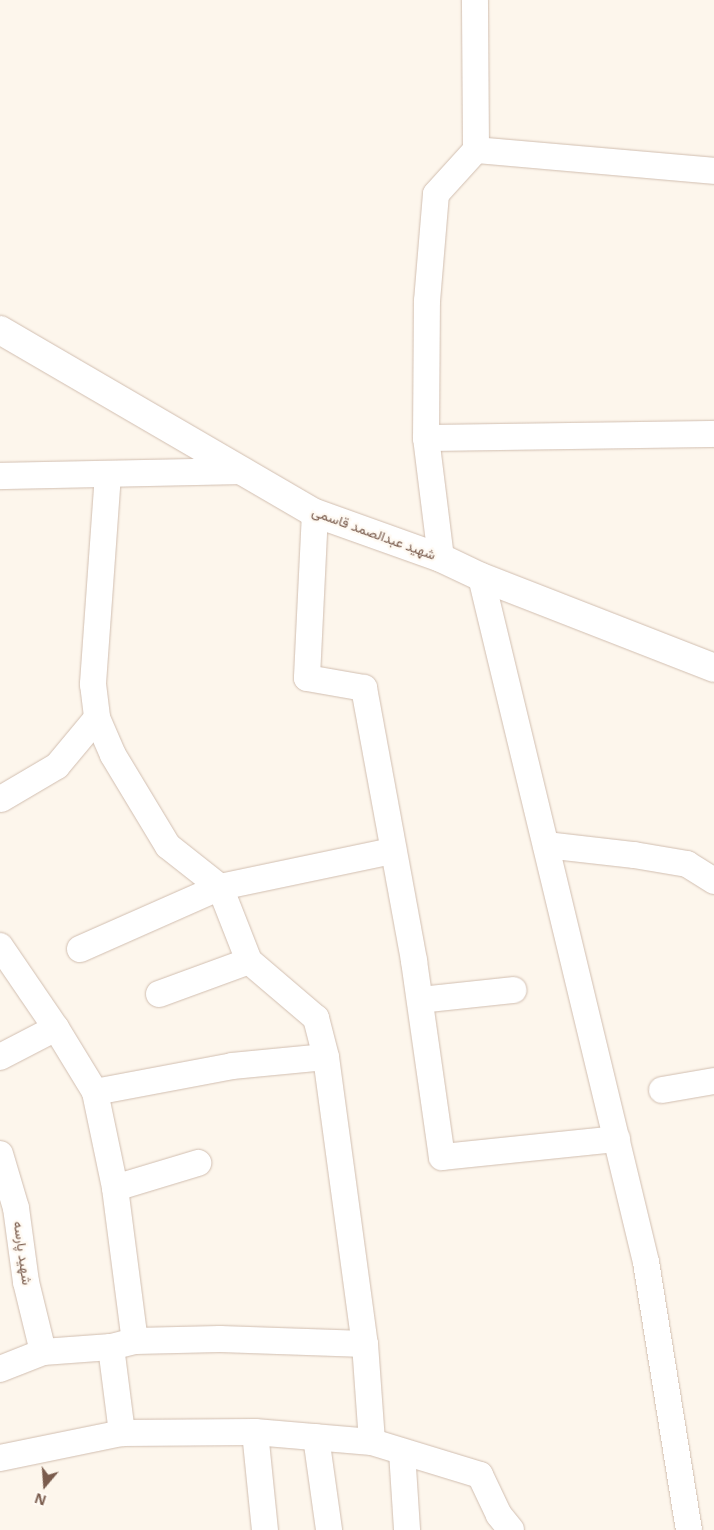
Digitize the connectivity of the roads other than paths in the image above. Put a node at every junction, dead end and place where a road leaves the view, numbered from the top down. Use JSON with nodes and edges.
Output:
{"nodes":[{"id":1,"x":475,"y":0,"type":"edge"},
{"id":2,"x":476,"y":150,"type":"junction"},
{"id":3,"x":714,"y":171,"type":"edge"},
{"id":4,"x":0,"y":330,"type":"edge"},
{"id":5,"x":714,"y":434,"type":"edge"},
{"id":6,"x":426,"y":438,"type":"junction"},
{"id":7,"x":243,"y":471,"type":"junction"},
{"id":8,"x":108,"y":474,"type":"junction"},
{"id":9,"x":0,"y":476,"type":"edge"},
{"id":10,"x":315,"y":513,"type":"junction"},
{"id":11,"x":442,"y":558,"type":"junction"},
{"id":12,"x":481,"y":577,"type":"junction"},
{"id":13,"x":714,"y":668,"type":"edge"},
{"id":14,"x":97,"y":718,"type":"junction"},
{"id":15,"x":1,"y":799,"type":"edge"},
{"id":16,"x":546,"y":845,"type":"junction"},
{"id":17,"x":392,"y":851,"type":"junction"},
{"id":18,"x":714,"y":881,"type":"edge"},
{"id":19,"x":220,"y":887,"type":"junction"},
{"id":20,"x":0,"y":946,"type":"edge"},
{"id":21,"x":80,"y":949,"type":"dead end"},
{"id":22,"x":249,"y":961,"type":"junction"},
{"id":23,"x":513,"y":990,"type":"dead end"},
{"id":24,"x":159,"y":994,"type":"dead end"},
{"id":25,"x":420,"y":1000,"type":"junction"},
{"id":26,"x":56,"y":1028,"type":"junction"},
{"id":27,"x":0,"y":1057,"type":"edge"},
{"id":28,"x":326,"y":1057,"type":"junction"},
{"id":29,"x":714,"y":1081,"type":"edge"},
{"id":30,"x":662,"y":1090,"type":"dead end"},
{"id":31,"x":95,"y":1092,"type":"junction"},
{"id":32,"x":617,"y":1139,"type":"junction"},
{"id":33,"x":0,"y":1154,"type":"edge"},
{"id":34,"x":198,"y":1163,"type":"dead end"},
{"id":35,"x":115,"y":1188,"type":"junction"},
{"id":36,"x":123,"y":1344,"type":"junction"},
{"id":37,"x":365,"y":1344,"type":"junction"},
{"id":38,"x":43,"y":1352,"type":"junction"},
{"id":39,"x":0,"y":1369,"type":"edge"},
{"id":40,"x":255,"y":1432,"type":"junction"},
{"id":41,"x":122,"y":1433,"type":"junction"},
{"id":42,"x":316,"y":1437,"type":"junction"},
{"id":43,"x":372,"y":1442,"type":"junction"},
{"id":44,"x":402,"y":1452,"type":"junction"},
{"id":45,"x":0,"y":1458,"type":"edge"},
{"id":46,"x":266,"y":1530,"type":"edge"},
{"id":47,"x":329,"y":1530,"type":"edge"},
{"id":48,"x":407,"y":1530,"type":"edge"},
{"id":49,"x":511,"y":1530,"type":"edge"},
{"id":50,"x":688,"y":1530,"type":"edge"}],
"edges":[{"from":1,"to":2,"type":"street"},
{"from":2,"to":3,"type":"street"},
{"from":2,"to":6,"type":"street"},
{"from":4,"to":7,"type":"street","name":"شهید عبدالصمد قاسمی"},
{"from":5,"to":6,"type":"street"},
{"from":6,"to":11,"type":"street"},
{"from":7,"to":8,"type":"street"},
{"from":7,"to":10,"type":"street","name":"شهید عبدالصمد قاسمی"},
{"from":8,"to":9,"type":"street"},
{"from":8,"to":14,"type":"street"},
{"from":10,"to":11,"type":"street","name":"شهید عبدالصمد قاسمی"},
{"from":10,"to":17,"type":"street"},
{"from":11,"to":12,"type":"street","name":"شهید عبدالصمد قاسمی"},
{"from":12,"to":13,"type":"street","name":"شهید عبدالصمد قاسمی"},
{"from":12,"to":16,"type":"street"},
{"from":14,"to":15,"type":"street"},
{"from":14,"to":19,"type":"street"},
{"from":16,"to":18,"type":"street"},
{"from":16,"to":32,"type":"street"},
{"from":17,"to":19,"type":"street"},
{"from":17,"to":25,"type":"street"},
{"from":19,"to":21,"type":"street"},
{"from":19,"to":22,"type":"street"},
{"from":20,"to":26,"type":"street"},
{"from":22,"to":24,"type":"street"},
{"from":22,"to":28,"type":"street"},
{"from":23,"to":25,"type":"street"},
{"from":25,"to":32,"type":"street"},
{"from":26,"to":27,"type":"street"},
{"from":26,"to":31,"type":"street"},
{"from":28,"to":31,"type":"street"},
{"from":28,"to":37,"type":"street"},
{"from":29,"to":30,"type":"street"},
{"from":31,"to":35,"type":"street"},
{"from":32,"to":50,"type":"street"},
{"from":33,"to":38,"type":"street","name":"شهید پارسه"},
{"from":34,"to":35,"type":"street"},
{"from":35,"to":36,"type":"street"},
{"from":36,"to":37,"type":"street"},
{"from":36,"to":38,"type":"street"},
{"from":36,"to":41,"type":"street"},
{"from":37,"to":43,"type":"street"},
{"from":38,"to":39,"type":"street"},
{"from":40,"to":41,"type":"street"},
{"from":40,"to":42,"type":"street"},
{"from":40,"to":46,"type":"street"},
{"from":41,"to":45,"type":"street"},
{"from":42,"to":43,"type":"street"},
{"from":42,"to":47,"type":"street"},
{"from":43,"to":44,"type":"street"},
{"from":44,"to":48,"type":"street"},
{"from":44,"to":49,"type":"street"}]}
